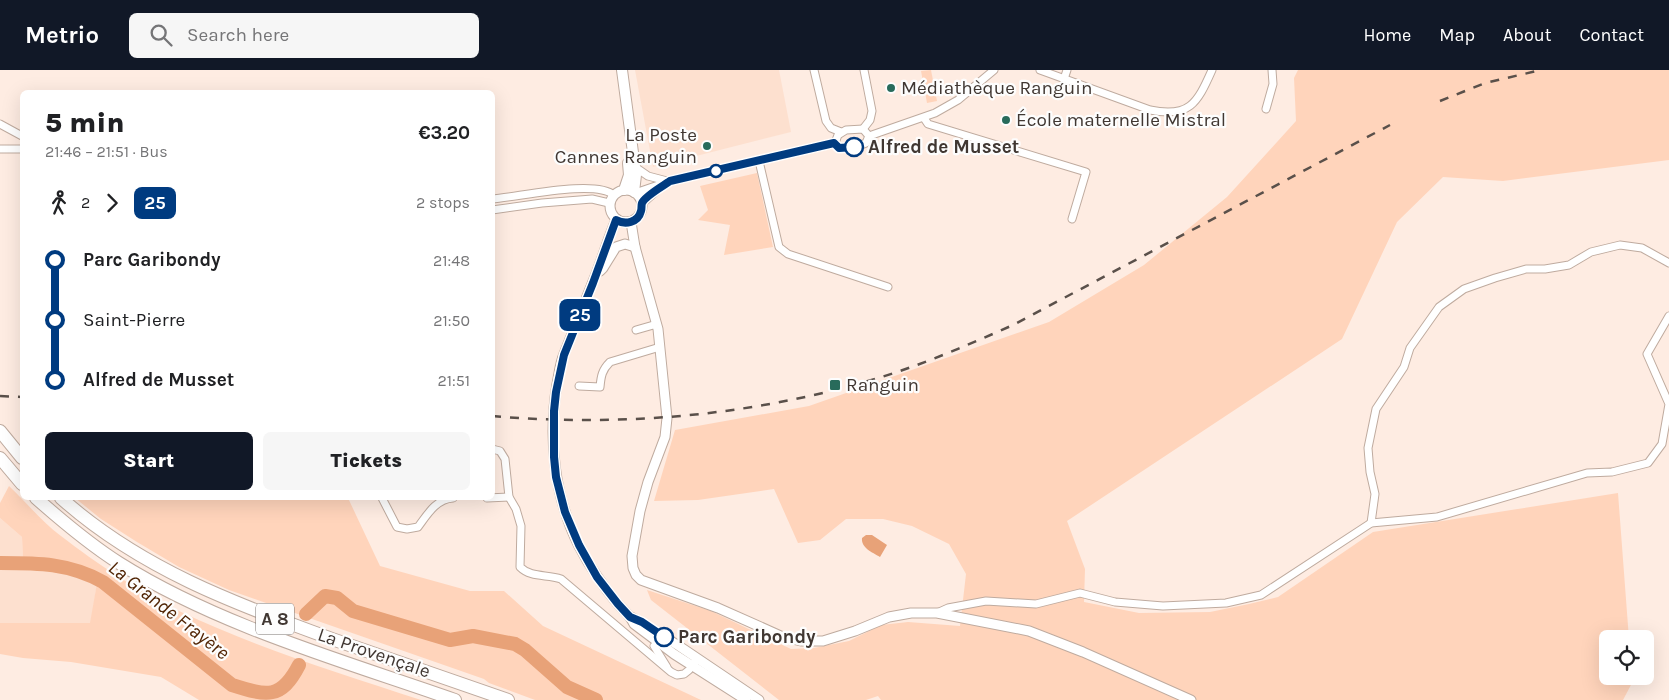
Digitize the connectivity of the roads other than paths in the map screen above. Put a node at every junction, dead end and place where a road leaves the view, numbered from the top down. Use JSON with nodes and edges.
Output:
{"nodes":[{"id":1,"x":616,"y":70,"type":"edge"},
{"id":2,"x":622,"y":70,"type":"edge"},
{"id":3,"x":814,"y":70,"type":"edge"},
{"id":4,"x":864,"y":70,"type":"edge"},
{"id":5,"x":994,"y":70,"type":"edge"},
{"id":6,"x":1040,"y":70,"type":"edge"},
{"id":7,"x":1067,"y":70,"type":"edge"},
{"id":8,"x":1212,"y":70,"type":"edge"},
{"id":9,"x":1272,"y":70,"type":"edge"},
{"id":10,"x":1064,"y":79,"type":"junction"},
{"id":11,"x":1266,"y":109,"type":"dead end"},
{"id":12,"x":924,"y":118,"type":"junction"},
{"id":13,"x":0,"y":124,"type":"edge"},
{"id":14,"x":862,"y":129,"type":"junction"},
{"id":15,"x":841,"y":132,"type":"junction"},
{"id":16,"x":20,"y":135,"type":"edge"},
{"id":17,"x":869,"y":136,"type":"junction"},
{"id":18,"x":834,"y":143,"type":"junction"},
{"id":19,"x":0,"y":148,"type":"edge"},
{"id":20,"x":20,"y":148,"type":"edge"},
{"id":21,"x":759,"y":160,"type":"junction"},
{"id":22,"x":635,"y":167,"type":"junction"},
{"id":23,"x":670,"y":181,"type":"junction"},
{"id":24,"x":631,"y":192,"type":"junction"},
{"id":25,"x":495,"y":199,"type":"edge"},
{"id":26,"x":612,"y":199,"type":"junction"},
{"id":27,"x":642,"y":204,"type":"junction"},
{"id":28,"x":495,"y":210,"type":"edge"},
{"id":29,"x":1072,"y":219,"type":"dead end"},
{"id":30,"x":616,"y":220,"type":"junction"},
{"id":31,"x":630,"y":222,"type":"junction"},
{"id":32,"x":635,"y":247,"type":"junction"},
{"id":33,"x":1669,"y":263,"type":"edge"},
{"id":34,"x":596,"y":273,"type":"junction"},
{"id":35,"x":888,"y":287,"type":"dead end"},
{"id":36,"x":1669,"y":316,"type":"edge"},
{"id":37,"x":656,"y":324,"type":"junction"},
{"id":38,"x":636,"y":330,"type":"dead end"},
{"id":39,"x":660,"y":347,"type":"junction"},
{"id":40,"x":579,"y":386,"type":"dead end"},
{"id":41,"x":0,"y":431,"type":"edge"},
{"id":42,"x":495,"y":450,"type":"edge"},
{"id":43,"x":20,"y":456,"type":"edge"},
{"id":44,"x":0,"y":458,"type":"edge"},
{"id":45,"x":20,"y":482,"type":"edge"},
{"id":46,"x":495,"y":498,"type":"edge"},
{"id":47,"x":509,"y":498,"type":"junction"},
{"id":48,"x":38,"y":500,"type":"edge"},
{"id":49,"x":64,"y":500,"type":"edge"},
{"id":50,"x":383,"y":500,"type":"edge"},
{"id":51,"x":445,"y":500,"type":"edge"},
{"id":52,"x":1371,"y":523,"type":"junction"},
{"id":53,"x":937,"y":613,"type":"junction"},
{"id":54,"x":630,"y":617,"type":"junction"},
{"id":55,"x":654,"y":642,"type":"junction"},
{"id":56,"x":641,"y":648,"type":"junction"},
{"id":57,"x":695,"y":663,"type":"junction"},
{"id":58,"x":671,"y":672,"type":"junction"},
{"id":59,"x":455,"y":700,"type":"edge"},
{"id":60,"x":508,"y":700,"type":"edge"},
{"id":61,"x":746,"y":700,"type":"edge"},
{"id":62,"x":759,"y":700,"type":"edge"},
{"id":63,"x":1191,"y":700,"type":"edge"}],
"edges":[{"from":1,"to":24,"type":"main road"},
{"from":2,"to":22,"type":"main road"},
{"from":3,"to":15,"type":"street"},
{"from":4,"to":14,"type":"street"},
{"from":5,"to":12,"type":"street"},
{"from":6,"to":10,"type":"street"},
{"from":7,"to":10,"type":"street"},
{"from":8,"to":10,"type":"street"},
{"from":9,"to":11,"type":"street"},
{"from":12,"to":17,"type":"street"},
{"from":12,"to":29,"type":"street"},
{"from":13,"to":16,"type":"street"},
{"from":14,"to":15,"type":"street"},
{"from":14,"to":17,"type":"street"},
{"from":15,"to":18,"type":"street"},
{"from":17,"to":18,"type":"street"},
{"from":18,"to":21,"type":"street"},
{"from":19,"to":20,"type":"street"},
{"from":21,"to":23,"type":"street"},
{"from":21,"to":35,"type":"street"},
{"from":22,"to":23,"type":"street"},
{"from":22,"to":24,"type":"main road"},
{"from":23,"to":24,"type":"street"},
{"from":23,"to":27,"type":"street"},
{"from":24,"to":26,"type":"street"},
{"from":24,"to":27,"type":"street"},
{"from":25,"to":26,"type":"street"},
{"from":26,"to":28,"type":"street"},
{"from":26,"to":30,"type":"street"},
{"from":27,"to":31,"type":"street"},
{"from":30,"to":31,"type":"street"},
{"from":30,"to":34,"type":"street"},
{"from":31,"to":32,"type":"street"},
{"from":32,"to":34,"type":"street"},
{"from":32,"to":37,"type":"street"},
{"from":33,"to":52,"type":"street"},
{"from":34,"to":54,"type":"street"},
{"from":36,"to":52,"type":"street"},
{"from":37,"to":38,"type":"street"},
{"from":37,"to":39,"type":"street"},
{"from":39,"to":40,"type":"street"},
{"from":39,"to":53,"type":"street"},
{"from":41,"to":43,"type":"highway"},
{"from":42,"to":47,"type":"street"},
{"from":44,"to":45,"type":"highway"},
{"from":46,"to":47,"type":"street"},
{"from":47,"to":56,"type":"street"},
{"from":48,"to":59,"type":"highway","name":"La Provençale","number":"A 8"},
{"from":49,"to":60,"type":"highway","name":"La Provençale","number":"A 8"},
{"from":50,"to":51,"type":"street"},
{"from":52,"to":53,"type":"street"},
{"from":53,"to":63,"type":"street"},
{"from":54,"to":55,"type":"street"},
{"from":54,"to":57,"type":"street"},
{"from":55,"to":56,"type":"street"},
{"from":55,"to":57,"type":"street"},
{"from":55,"to":58,"type":"street"},
{"from":56,"to":58,"type":"street"},
{"from":57,"to":58,"type":"street"},
{"from":57,"to":61,"type":"street"},
{"from":57,"to":62,"type":"street"}]}
